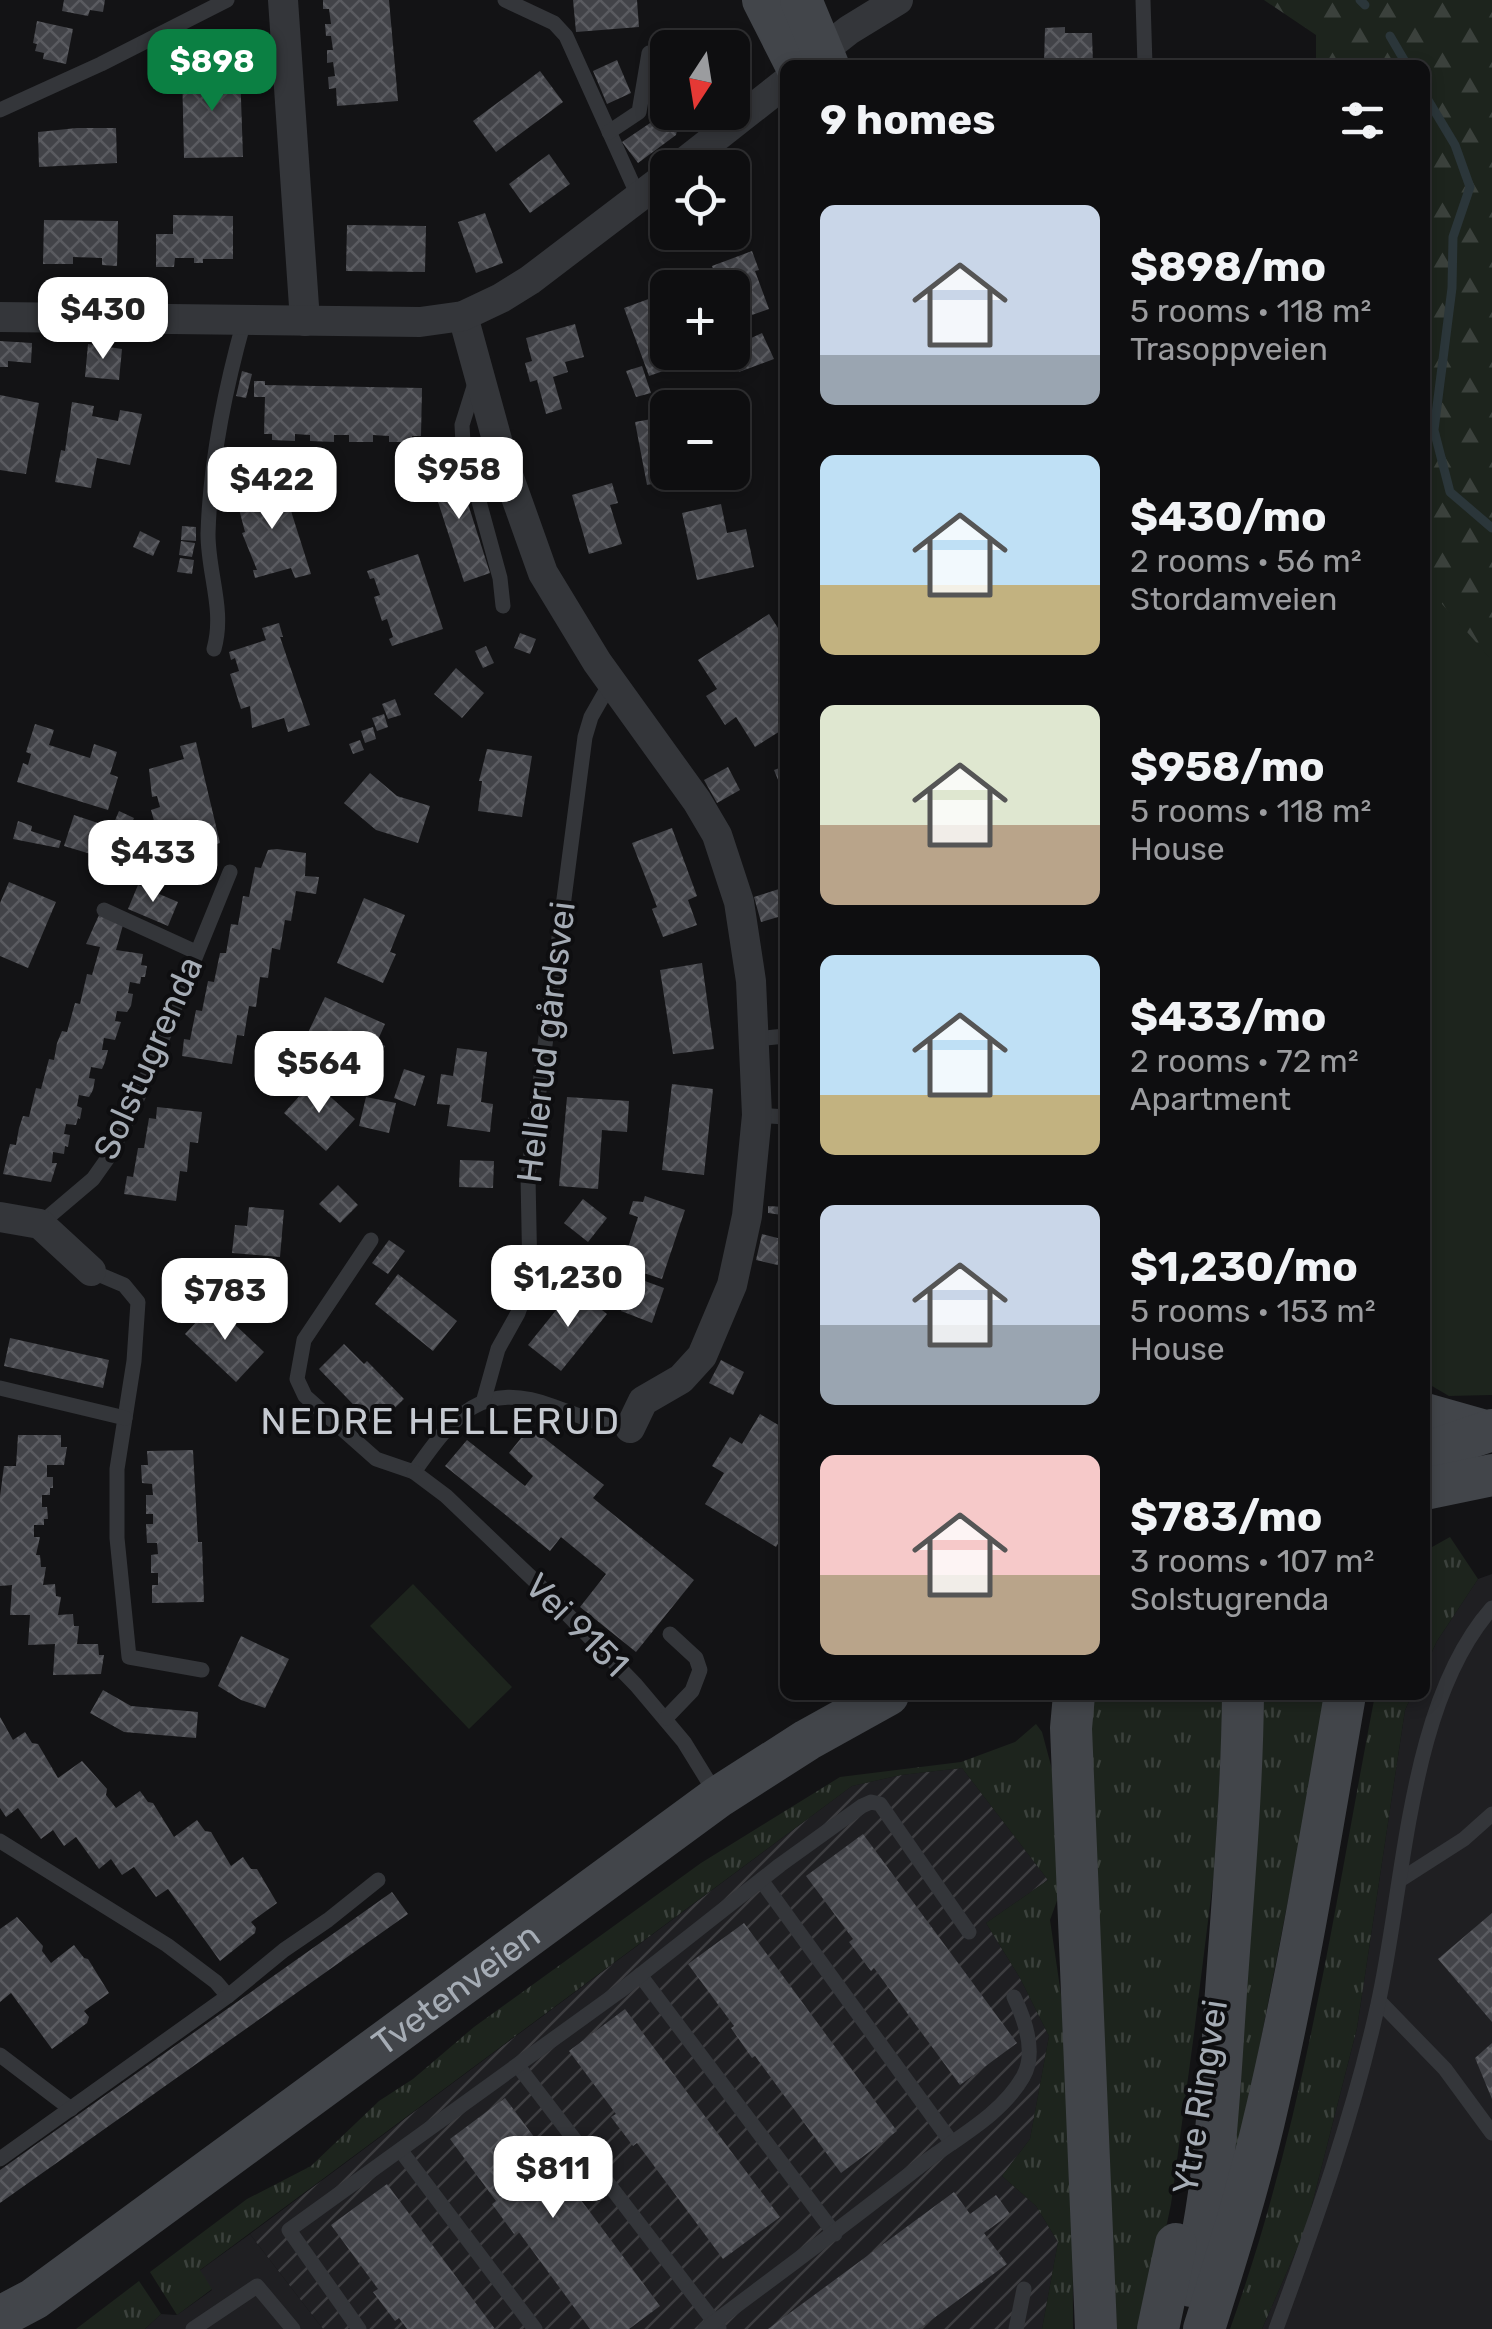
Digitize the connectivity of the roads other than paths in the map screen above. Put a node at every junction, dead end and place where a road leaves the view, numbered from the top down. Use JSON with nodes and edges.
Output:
{"nodes":[{"id":1,"x":226,"y":0,"type":"edge"},
{"id":2,"x":283,"y":0,"type":"edge"},
{"id":3,"x":505,"y":0,"type":"edge"},
{"id":4,"x":763,"y":0,"type":"edge"},
{"id":5,"x":801,"y":0,"type":"edge"},
{"id":6,"x":898,"y":0,"type":"edge"},
{"id":7,"x":1143,"y":0,"type":"edge"},
{"id":8,"x":649,"y":53,"type":"dead end"},
{"id":9,"x":811,"y":60,"type":"edge"},
{"id":10,"x":812,"y":60,"type":"edge"},
{"id":11,"x":813,"y":60,"type":"edge"},
{"id":12,"x":1146,"y":60,"type":"edge"},
{"id":13,"x":780,"y":86,"type":"edge"},
{"id":14,"x":0,"y":110,"type":"edge"},
{"id":15,"x":609,"y":132,"type":"junction"},
{"id":16,"x":700,"y":150,"type":"edge"},
{"id":17,"x":650,"y":189,"type":"edge"},
{"id":18,"x":639,"y":198,"type":"junction"},
{"id":19,"x":463,"y":316,"type":"junction"},
{"id":20,"x":0,"y":317,"type":"edge"},
{"id":21,"x":244,"y":321,"type":"junction"},
{"id":22,"x":305,"y":321,"type":"junction"},
{"id":23,"x":479,"y":374,"type":"junction"},
{"id":24,"x":504,"y":606,"type":"dead end"},
{"id":25,"x":214,"y":649,"type":"dead end"},
{"id":26,"x":611,"y":682,"type":"junction"},
{"id":27,"x":230,"y":872,"type":"dead end"},
{"id":28,"x":104,"y":910,"type":"dead end"},
{"id":29,"x":196,"y":952,"type":"junction"},
{"id":30,"x":770,"y":1037,"type":"edge"},
{"id":31,"x":771,"y":1116,"type":"edge"},
{"id":32,"x":0,"y":1216,"type":"edge"},
{"id":33,"x":40,"y":1224,"type":"junction"},
{"id":34,"x":371,"y":1240,"type":"dead end"},
{"id":35,"x":91,"y":1271,"type":"joint"},
{"id":36,"x":0,"y":1388,"type":"edge"},
{"id":37,"x":484,"y":1399,"type":"junction"},
{"id":38,"x":125,"y":1418,"type":"junction"},
{"id":39,"x":630,"y":1428,"type":"joint"},
{"id":40,"x":414,"y":1472,"type":"junction"},
{"id":41,"x":1492,"y":1475,"type":"edge"},
{"id":42,"x":1430,"y":1489,"type":"edge"},
{"id":43,"x":1492,"y":1608,"type":"edge"},
{"id":44,"x":670,"y":1634,"type":"dead end"},
{"id":45,"x":202,"y":1670,"type":"dead end"},
{"id":46,"x":879,"y":1700,"type":"edge"},
{"id":47,"x":1048,"y":1700,"type":"edge"},
{"id":48,"x":1243,"y":1700,"type":"edge"},
{"id":49,"x":1344,"y":1700,"type":"edge"},
{"id":50,"x":1073,"y":1712,"type":"edge"},
{"id":51,"x":666,"y":1718,"type":"junction"},
{"id":52,"x":718,"y":1798,"type":"junction"},
{"id":53,"x":1492,"y":1814,"type":"edge"},
{"id":54,"x":0,"y":1841,"type":"edge"},
{"id":55,"x":1235,"y":1863,"type":"junction"},
{"id":56,"x":378,"y":1880,"type":"dead end"},
{"id":57,"x":761,"y":1880,"type":"junction"},
{"id":58,"x":1400,"y":1880,"type":"junction"},
{"id":59,"x":969,"y":1932,"type":"dead end"},
{"id":60,"x":640,"y":1975,"type":"junction"},
{"id":61,"x":228,"y":1996,"type":"junction"},
{"id":62,"x":1014,"y":1997,"type":"dead end"},
{"id":63,"x":1379,"y":2001,"type":"junction"},
{"id":64,"x":0,"y":2055,"type":"edge"},
{"id":65,"x":518,"y":2066,"type":"junction"},
{"id":66,"x":70,"y":2109,"type":"junction"},
{"id":67,"x":1492,"y":2133,"type":"edge"},
{"id":68,"x":952,"y":2143,"type":"junction"},
{"id":69,"x":401,"y":2151,"type":"junction"},
{"id":70,"x":0,"y":2159,"type":"edge"},
{"id":71,"x":834,"y":2234,"type":"junction"},
{"id":72,"x":1024,"y":2289,"type":"dead end"},
{"id":73,"x":16,"y":2315,"type":"edge"},
{"id":74,"x":713,"y":2326,"type":"edge"},
{"id":75,"x":193,"y":2329,"type":"edge"},
{"id":76,"x":293,"y":2329,"type":"edge"},
{"id":77,"x":359,"y":2329,"type":"edge"},
{"id":78,"x":535,"y":2329,"type":"edge"},
{"id":79,"x":1016,"y":2329,"type":"edge"},
{"id":80,"x":1096,"y":2329,"type":"edge"},
{"id":81,"x":1158,"y":2329,"type":"edge"},
{"id":82,"x":1180,"y":2329,"type":"edge"},
{"id":83,"x":1204,"y":2329,"type":"edge"},
{"id":84,"x":1276,"y":2329,"type":"edge"}],
"edges":[{"from":1,"to":14,"type":"lane"},
{"from":2,"to":22,"type":"street"},
{"from":3,"to":15,"type":"lane"},
{"from":4,"to":9,"type":"main road"},
{"from":5,"to":10,"type":"main road"},
{"from":6,"to":11,"type":"street"},
{"from":7,"to":12,"type":"lane"},
{"from":8,"to":15,"type":"lane"},
{"from":13,"to":16,"type":"street"},
{"from":15,"to":18,"type":"lane"},
{"from":17,"to":18,"type":"street"},
{"from":18,"to":19,"type":"street"},
{"from":19,"to":22,"type":"street"},
{"from":19,"to":23,"type":"street"},
{"from":20,"to":21,"type":"street"},
{"from":21,"to":22,"type":"street"},
{"from":21,"to":25,"type":"lane"},
{"from":23,"to":24,"type":"lane"},
{"from":23,"to":26,"type":"street"},
{"from":26,"to":30,"type":"street"},
{"from":26,"to":37,"type":"lane","name":"Hellerud gårdsvei"},
{"from":27,"to":29,"type":"lane","name":"Solstugrenda"},
{"from":28,"to":29,"type":"lane"},
{"from":29,"to":33,"type":"lane","name":"Solstugrenda"},
{"from":30,"to":31,"type":"street"},
{"from":31,"to":39,"type":"street"},
{"from":32,"to":33,"type":"street"},
{"from":33,"to":35,"type":"street"},
{"from":34,"to":40,"type":"lane"},
{"from":35,"to":38,"type":"lane"},
{"from":36,"to":38,"type":"lane"},
{"from":37,"to":39,"type":"lane"},
{"from":37,"to":40,"type":"lane"},
{"from":38,"to":45,"type":"lane"},
{"from":40,"to":51,"type":"lane","name":"Vei 9151"},
{"from":41,"to":42,"type":"main road"},
{"from":43,"to":58,"type":"lane"},
{"from":44,"to":51,"type":"lane"},
{"from":46,"to":52,"type":"main road","name":"Tvetenveien"},
{"from":47,"to":50,"type":"main road"},
{"from":48,"to":55,"type":"main road","name":"Ytre Ringvei"},
{"from":49,"to":83,"type":"main road"},
{"from":50,"to":80,"type":"main road"},
{"from":51,"to":52,"type":"lane","name":"Vei 9151"},
{"from":52,"to":73,"type":"main road","name":"Tvetenveien"},
{"from":53,"to":58,"type":"lane"},
{"from":54,"to":61,"type":"lane"},
{"from":55,"to":81,"type":"main road","name":"Ytre Ringvei"},
{"from":55,"to":82,"type":"main road","name":"Ytre Ringvei"},
{"from":56,"to":61,"type":"lane"},
{"from":57,"to":59,"type":"lane"},
{"from":57,"to":60,"type":"lane"},
{"from":57,"to":68,"type":"lane"},
{"from":58,"to":63,"type":"lane"},
{"from":60,"to":65,"type":"lane"},
{"from":60,"to":71,"type":"lane"},
{"from":61,"to":66,"type":"lane"},
{"from":62,"to":68,"type":"lane"},
{"from":63,"to":67,"type":"lane"},
{"from":63,"to":84,"type":"lane"},
{"from":64,"to":66,"type":"lane"},
{"from":65,"to":69,"type":"lane"},
{"from":65,"to":74,"type":"lane"},
{"from":66,"to":70,"type":"lane"},
{"from":68,"to":71,"type":"lane"},
{"from":69,"to":77,"type":"lane"},
{"from":69,"to":78,"type":"lane"},
{"from":71,"to":74,"type":"lane"},
{"from":72,"to":79,"type":"lane"},
{"from":75,"to":76,"type":"lane"}]}
